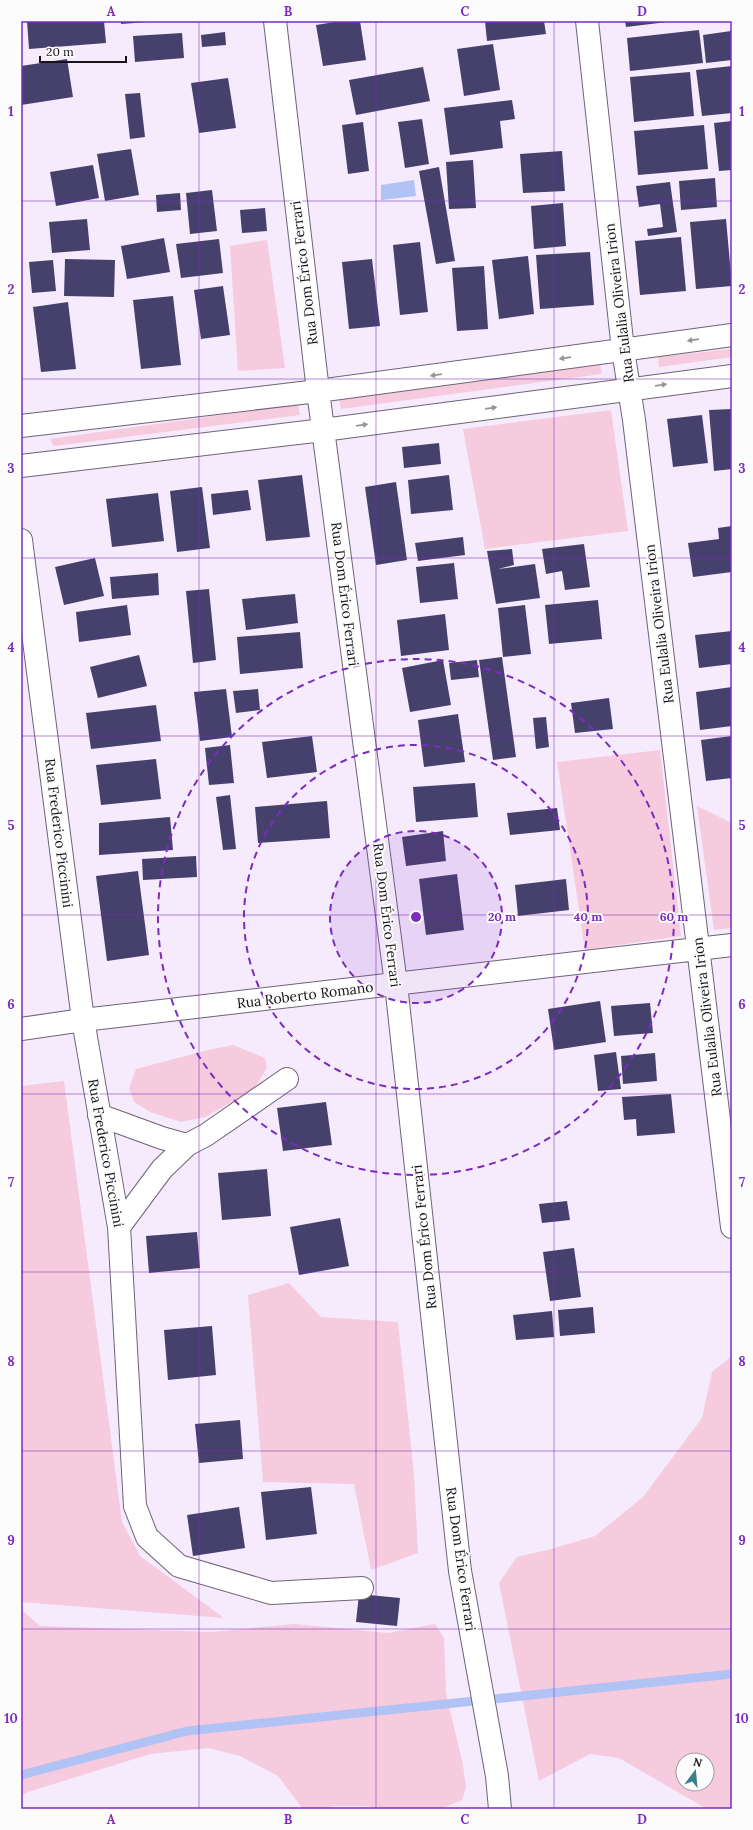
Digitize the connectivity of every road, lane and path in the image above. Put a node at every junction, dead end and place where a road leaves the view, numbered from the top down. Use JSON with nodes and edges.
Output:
{"nodes":[{"id":1,"x":275,"y":21,"type":"edge"},
{"id":2,"x":587,"y":21,"type":"edge"},
{"id":3,"x":732,"y":335,"type":"edge"},
{"id":4,"x":623,"y":350,"type":"junction"},
{"id":5,"x":732,"y":376,"type":"edge"},
{"id":6,"x":630,"y":390,"type":"junction"},
{"id":7,"x":318,"y":391,"type":"junction"},
{"id":8,"x":21,"y":426,"type":"edge"},
{"id":9,"x":323,"y":430,"type":"junction"},
{"id":10,"x":21,"y":466,"type":"edge"},
{"id":11,"x":21,"y":540,"type":"edge"},
{"id":12,"x":732,"y":945,"type":"edge"},
{"id":13,"x":699,"y":949,"type":"junction"},
{"id":14,"x":396,"y":984,"type":"junction"},
{"id":15,"x":83,"y":1020,"type":"junction"},
{"id":16,"x":21,"y":1029,"type":"edge"},
{"id":17,"x":287,"y":1080,"type":"dead end"},
{"id":18,"x":99,"y":1115,"type":"junction"},
{"id":19,"x":187,"y":1145,"type":"junction"},
{"id":20,"x":119,"y":1227,"type":"junction"},
{"id":21,"x":732,"y":1227,"type":"edge"},
{"id":22,"x":362,"y":1588,"type":"dead end"},
{"id":23,"x":500,"y":1809,"type":"edge"}],
"edges":[{"from":1,"to":7,"type":"street","name":"Rua Dom Érico Ferrari"},
{"from":2,"to":4,"type":"street","name":"Rua Eulalia Oliveira Irion"},
{"from":3,"to":4,"type":"street","one_way":true},
{"from":4,"to":6,"type":"street","name":"Rua Eulalia Oliveira Irion"},
{"from":4,"to":7,"type":"street","one_way":true},
{"from":6,"to":5,"type":"street","one_way":true},
{"from":9,"to":6,"type":"street","one_way":true},
{"from":6,"to":13,"type":"street","name":"Rua Eulalia Oliveira Irion"},
{"from":7,"to":8,"type":"street"},
{"from":7,"to":9,"type":"street","name":"Rua Dom Érico Ferrari"},
{"from":9,"to":10,"type":"street"},
{"from":9,"to":14,"type":"street","name":"Rua Dom Érico Ferrari"},
{"from":11,"to":15,"type":"street","name":"Rua Frederico Piccinini"},
{"from":12,"to":13,"type":"street","name":"Rua Roberto Romano"},
{"from":13,"to":14,"type":"street","name":"Rua Roberto Romano"},
{"from":13,"to":21,"type":"street","name":"Rua Eulalia Oliveira Irion"},
{"from":14,"to":15,"type":"street","name":"Rua Roberto Romano"},
{"from":14,"to":23,"type":"street","name":"Rua Dom Érico Ferrari"},
{"from":15,"to":16,"type":"street","name":"Rua Roberto Romano"},
{"from":15,"to":18,"type":"street","name":"Rua Frederico Piccinini"},
{"from":17,"to":19,"type":"street"},
{"from":18,"to":19,"type":"street"},
{"from":18,"to":20,"type":"street","name":"Rua Frederico Piccinini"},
{"from":19,"to":20,"type":"street"},
{"from":20,"to":22,"type":"street","name":"Rua Frederico Piccinini"}]}
